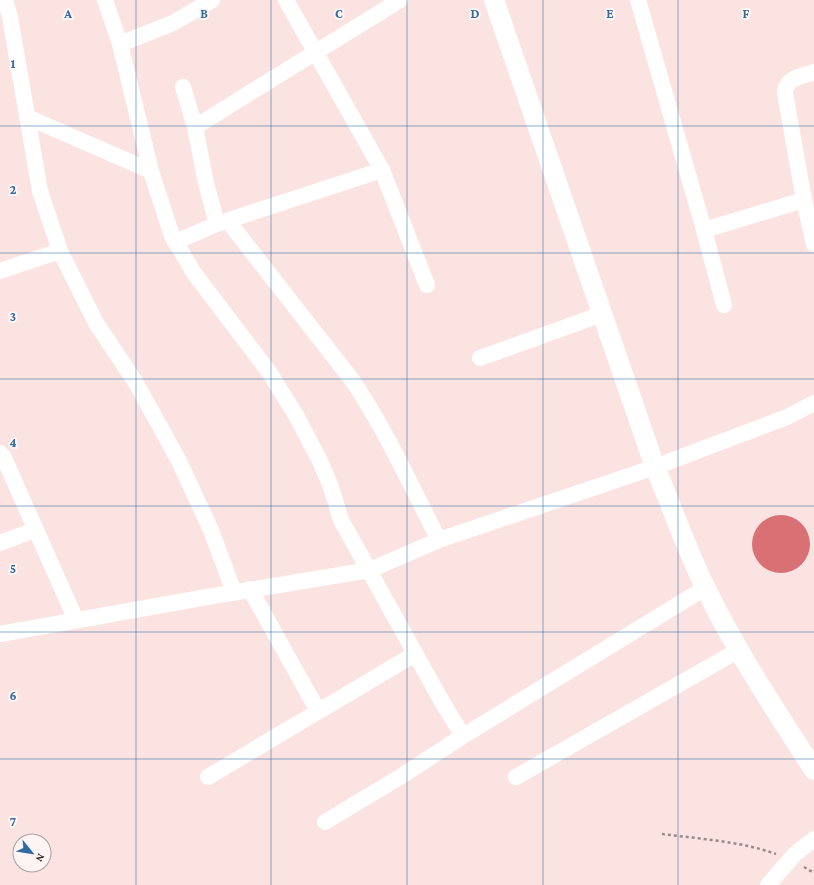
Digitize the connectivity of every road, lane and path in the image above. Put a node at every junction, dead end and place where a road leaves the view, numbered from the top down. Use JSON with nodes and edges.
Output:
{"nodes":[{"id":1,"x":5,"y":0,"type":"edge"},
{"id":2,"x":105,"y":0,"type":"edge"},
{"id":3,"x":212,"y":0,"type":"edge"},
{"id":4,"x":286,"y":0,"type":"edge"},
{"id":5,"x":400,"y":0,"type":"edge"},
{"id":6,"x":494,"y":0,"type":"edge"},
{"id":7,"x":638,"y":0,"type":"edge"},
{"id":8,"x":120,"y":44,"type":"junction"},
{"id":9,"x":315,"y":53,"type":"junction"},
{"id":10,"x":814,"y":72,"type":"edge"},
{"id":11,"x":183,"y":87,"type":"dead end"},
{"id":12,"x":27,"y":116,"type":"junction"},
{"id":13,"x":195,"y":127,"type":"junction"},
{"id":14,"x":382,"y":170,"type":"junction"},
{"id":15,"x":151,"y":171,"type":"junction"},
{"id":16,"x":804,"y":200,"type":"junction"},
{"id":17,"x":223,"y":222,"type":"junction"},
{"id":18,"x":704,"y":230,"type":"junction"},
{"id":19,"x":175,"y":242,"type":"junction"},
{"id":20,"x":814,"y":244,"type":"edge"},
{"id":21,"x":60,"y":251,"type":"junction"},
{"id":22,"x":0,"y":271,"type":"edge"},
{"id":23,"x":427,"y":286,"type":"dead end"},
{"id":24,"x":724,"y":305,"type":"dead end"},
{"id":25,"x":602,"y":314,"type":"junction"},
{"id":26,"x":480,"y":358,"type":"dead end"},
{"id":27,"x":814,"y":404,"type":"edge"},
{"id":28,"x":0,"y":453,"type":"edge"},
{"id":29,"x":655,"y":467,"type":"junction"},
{"id":30,"x":36,"y":530,"type":"junction"},
{"id":31,"x":439,"y":540,"type":"junction"},
{"id":32,"x":0,"y":543,"type":"edge"},
{"id":33,"x":370,"y":570,"type":"junction"},
{"id":34,"x":705,"y":588,"type":"junction"},
{"id":35,"x":250,"y":589,"type":"junction"},
{"id":36,"x":234,"y":592,"type":"junction"},
{"id":37,"x":76,"y":620,"type":"junction"},
{"id":38,"x":0,"y":634,"type":"edge"},
{"id":39,"x":739,"y":650,"type":"junction"},
{"id":40,"x":415,"y":654,"type":"junction"},
{"id":41,"x":318,"y":711,"type":"junction"},
{"id":42,"x":463,"y":736,"type":"junction"},
{"id":43,"x":814,"y":770,"type":"edge"},
{"id":44,"x":208,"y":777,"type":"dead end"},
{"id":45,"x":516,"y":777,"type":"dead end"},
{"id":46,"x":325,"y":822,"type":"dead end"},
{"id":47,"x":662,"y":834,"type":"dead end"},
{"id":48,"x":814,"y":839,"type":"edge"},
{"id":49,"x":790,"y":859,"type":"junction"},
{"id":50,"x":814,"y":873,"type":"edge"},
{"id":51,"x":768,"y":885,"type":"edge"}],
"edges":[{"from":1,"to":12,"type":"street"},
{"from":2,"to":8,"type":"street"},
{"from":3,"to":8,"type":"street"},
{"from":4,"to":9,"type":"street"},
{"from":5,"to":9,"type":"street"},
{"from":6,"to":25,"type":"street"},
{"from":7,"to":18,"type":"street"},
{"from":8,"to":15,"type":"street"},
{"from":9,"to":13,"type":"street"},
{"from":9,"to":14,"type":"street"},
{"from":10,"to":16,"type":"street"},
{"from":11,"to":13,"type":"street"},
{"from":12,"to":15,"type":"street"},
{"from":12,"to":21,"type":"street"},
{"from":13,"to":17,"type":"street"},
{"from":14,"to":17,"type":"street"},
{"from":14,"to":23,"type":"street"},
{"from":15,"to":19,"type":"street"},
{"from":16,"to":18,"type":"street"},
{"from":16,"to":20,"type":"street"},
{"from":17,"to":19,"type":"street"},
{"from":17,"to":31,"type":"street"},
{"from":18,"to":24,"type":"street"},
{"from":19,"to":33,"type":"street"},
{"from":21,"to":22,"type":"street"},
{"from":21,"to":36,"type":"street"},
{"from":25,"to":26,"type":"street"},
{"from":25,"to":29,"type":"street"},
{"from":27,"to":29,"type":"street"},
{"from":28,"to":30,"type":"street"},
{"from":29,"to":31,"type":"street"},
{"from":29,"to":34,"type":"street"},
{"from":30,"to":32,"type":"street"},
{"from":30,"to":37,"type":"street"},
{"from":31,"to":33,"type":"street"},
{"from":33,"to":35,"type":"street"},
{"from":33,"to":40,"type":"street"},
{"from":34,"to":39,"type":"street"},
{"from":34,"to":42,"type":"street"},
{"from":35,"to":36,"type":"street"},
{"from":35,"to":41,"type":"street"},
{"from":36,"to":37,"type":"street"},
{"from":37,"to":38,"type":"street"},
{"from":39,"to":43,"type":"street"},
{"from":39,"to":45,"type":"street"},
{"from":40,"to":41,"type":"street"},
{"from":40,"to":42,"type":"street"},
{"from":41,"to":44,"type":"street"},
{"from":42,"to":46,"type":"street"},
{"from":47,"to":49,"type":"path"},
{"from":48,"to":49,"type":"street"},
{"from":49,"to":50,"type":"path"},
{"from":49,"to":51,"type":"street"}]}
